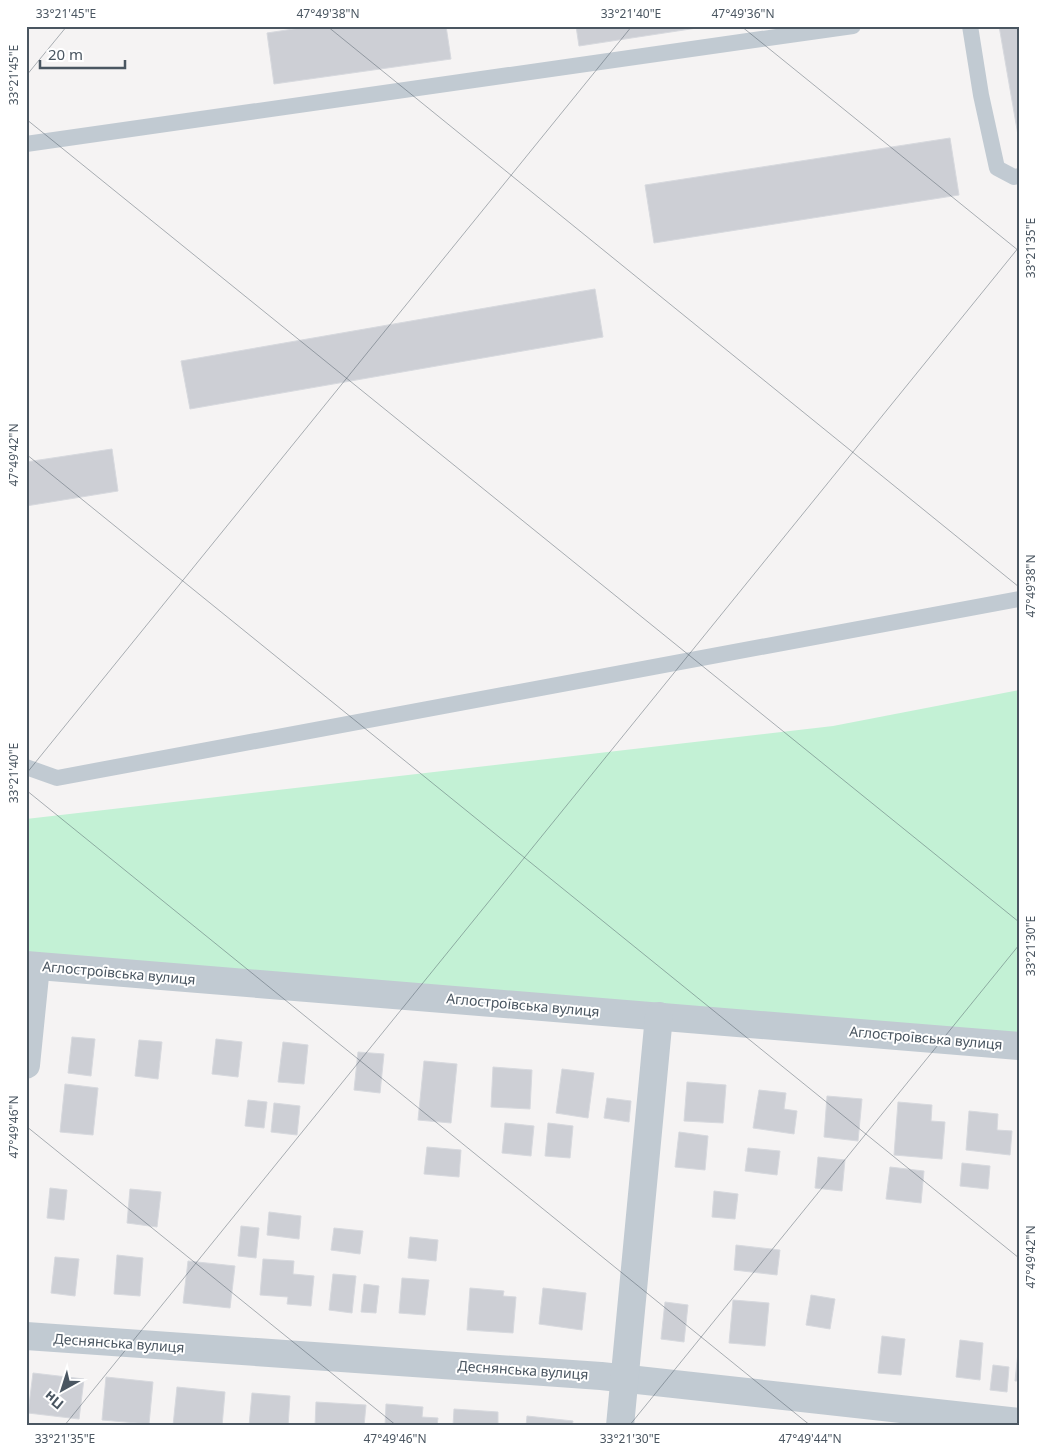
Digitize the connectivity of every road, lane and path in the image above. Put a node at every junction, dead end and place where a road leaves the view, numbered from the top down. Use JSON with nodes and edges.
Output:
{"nodes":[{"id":1,"x":853,"y":26,"type":"edge"},
{"id":2,"x":970,"y":26,"type":"edge"},
{"id":3,"x":26,"y":144,"type":"edge"},
{"id":4,"x":1019,"y":176,"type":"edge"},
{"id":5,"x":1019,"y":599,"type":"edge"},
{"id":6,"x":26,"y":766,"type":"edge"},
{"id":7,"x":31,"y":966,"type":"edge"},
{"id":8,"x":659,"y":1016,"type":"junction"},
{"id":9,"x":1019,"y":1046,"type":"edge"},
{"id":10,"x":26,"y":1066,"type":"edge"},
{"id":11,"x":26,"y":1336,"type":"edge"},
{"id":12,"x":624,"y":1378,"type":"junction"},
{"id":13,"x":1019,"y":1422,"type":"edge"},
{"id":14,"x":620,"y":1426,"type":"edge"}],
"edges":[{"from":1,"to":3,"type":"lane"},
{"from":2,"to":4,"type":"lane"},
{"from":5,"to":6,"type":"lane"},
{"from":7,"to":8,"type":"street","name":"Аглостроївська вулиця"},
{"from":7,"to":10,"type":"street"},
{"from":8,"to":9,"type":"street","name":"Аглостроївська вулиця"},
{"from":8,"to":12,"type":"street"},
{"from":11,"to":12,"type":"street","name":"Деснянська вулиця"},
{"from":12,"to":13,"type":"street","name":"Деснянська вулиця"},
{"from":12,"to":14,"type":"street"}]}
